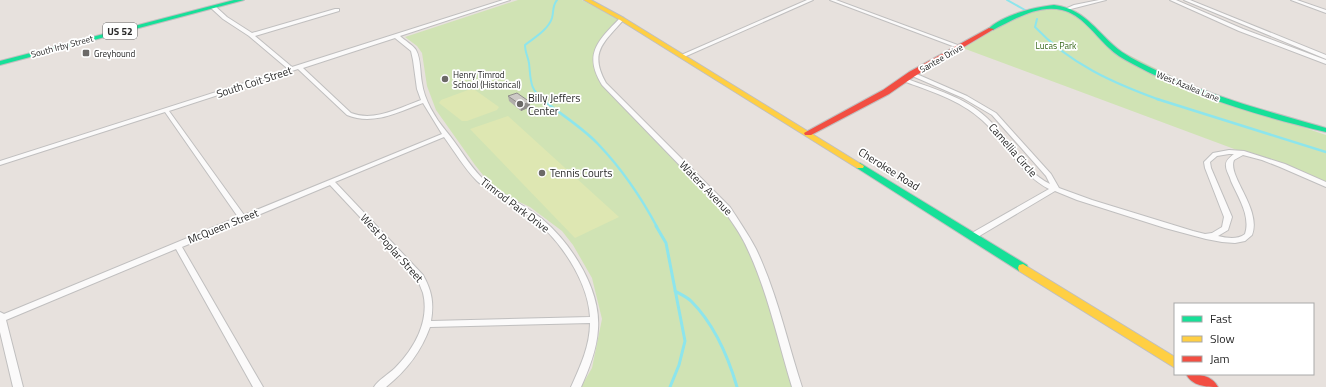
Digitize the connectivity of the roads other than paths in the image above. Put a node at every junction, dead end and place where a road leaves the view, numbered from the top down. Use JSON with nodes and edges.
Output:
{"nodes":[{"id":1,"x":240,"y":0,"type":"edge"},
{"id":2,"x":508,"y":0,"type":"edge"},
{"id":3,"x":587,"y":0,"type":"edge"},
{"id":4,"x":811,"y":0,"type":"edge"},
{"id":5,"x":832,"y":0,"type":"edge"},
{"id":6,"x":1104,"y":0,"type":"edge"},
{"id":7,"x":1172,"y":0,"type":"edge"},
{"id":8,"x":1186,"y":0,"type":"edge"},
{"id":9,"x":1293,"y":0,"type":"edge"},
{"id":10,"x":1307,"y":0,"type":"edge"},
{"id":11,"x":1080,"y":2,"type":"edge"},
{"id":12,"x":213,"y":7,"type":"junction"},
{"id":13,"x":1326,"y":7,"type":"edge"},
{"id":14,"x":1067,"y":9,"type":"junction"},
{"id":15,"x":337,"y":10,"type":"dead end"},
{"id":16,"x":1326,"y":12,"type":"edge"},
{"id":17,"x":622,"y":19,"type":"junction"},
{"id":18,"x":251,"y":35,"type":"junction"},
{"id":19,"x":396,"y":36,"type":"junction"},
{"id":20,"x":960,"y":46,"type":"junction"},
{"id":21,"x":682,"y":56,"type":"junction"},
{"id":22,"x":1326,"y":56,"type":"edge"},
{"id":23,"x":1326,"y":62,"type":"edge"},
{"id":24,"x":0,"y":63,"type":"edge"},
{"id":25,"x":300,"y":68,"type":"junction"},
{"id":26,"x":292,"y":70,"type":"junction"},
{"id":27,"x":909,"y":77,"type":"junction"},
{"id":28,"x":425,"y":100,"type":"junction"},
{"id":29,"x":166,"y":110,"type":"junction"},
{"id":30,"x":1326,"y":130,"type":"edge"},
{"id":31,"x":808,"y":133,"type":"junction"},
{"id":32,"x":446,"y":134,"type":"junction"},
{"id":33,"x":1244,"y":154,"type":"junction"},
{"id":34,"x":0,"y":163,"type":"edge"},
{"id":35,"x":331,"y":182,"type":"junction"},
{"id":36,"x":1326,"y":185,"type":"edge"},
{"id":37,"x":1056,"y":188,"type":"junction"},
{"id":38,"x":242,"y":218,"type":"junction"},
{"id":39,"x":973,"y":236,"type":"junction"},
{"id":40,"x":1204,"y":236,"type":"junction"},
{"id":41,"x":177,"y":245,"type":"junction"},
{"id":42,"x":0,"y":317,"type":"edge"},
{"id":43,"x":594,"y":320,"type":"junction"},
{"id":44,"x":426,"y":324,"type":"junction"},
{"id":45,"x":1174,"y":362,"type":"edge"},
{"id":46,"x":1194,"y":375,"type":"edge"},
{"id":47,"x":18,"y":387,"type":"edge"},
{"id":48,"x":258,"y":387,"type":"edge"},
{"id":49,"x":379,"y":387,"type":"edge"},
{"id":50,"x":576,"y":387,"type":"edge"},
{"id":51,"x":797,"y":387,"type":"edge"},
{"id":52,"x":1212,"y":387,"type":"edge"}],
"edges":[{"from":1,"to":12,"type":"street","name":"South Irby Street","number":"US 52"},
{"from":2,"to":19,"type":"street","name":"South Coit Street"},
{"from":3,"to":17,"type":"street","name":"Cherokee Road"},
{"from":4,"to":21,"type":"street"},
{"from":5,"to":20,"type":"street"},
{"from":6,"to":11,"type":"street","name":"Santee Drive"},
{"from":7,"to":23,"type":"street"},
{"from":8,"to":22,"type":"street"},
{"from":9,"to":16,"type":"street"},
{"from":10,"to":13,"type":"street"},
{"from":11,"to":14,"type":"street","name":"Santee Drive"},
{"from":12,"to":18,"type":"street"},
{"from":12,"to":24,"type":"street","name":"South Irby Street","number":"US 52"},
{"from":14,"to":20,"type":"street","name":"Santee Drive"},
{"from":14,"to":30,"type":"street","name":"West Azalea Lane"},
{"from":15,"to":18,"type":"street"},
{"from":17,"to":21,"type":"street","name":"Cherokee Road"},
{"from":17,"to":51,"type":"street","name":"Waters Avenue"},
{"from":18,"to":26,"type":"street"},
{"from":19,"to":25,"type":"street","name":"South Coit Street"},
{"from":19,"to":28,"type":"street","name":"Timrod Park Drive"},
{"from":20,"to":27,"type":"street","name":"Santee Drive"},
{"from":21,"to":31,"type":"street","name":"Cherokee Road"},
{"from":25,"to":26,"type":"street","name":"South Coit Street"},
{"from":25,"to":28,"type":"street"},
{"from":26,"to":29,"type":"street","name":"South Coit Street"},
{"from":27,"to":31,"type":"street","name":"Santee Drive"},
{"from":27,"to":37,"type":"street","name":"Camellia Circle"},
{"from":27,"to":37,"type":"street","name":"Camellia Circle"},
{"from":28,"to":32,"type":"street","name":"Timrod Park Drive"},
{"from":29,"to":34,"type":"street","name":"South Coit Street"},
{"from":29,"to":38,"type":"street"},
{"from":31,"to":39,"type":"street","name":"Cherokee Road"},
{"from":32,"to":35,"type":"street","name":"McQueen Street"},
{"from":32,"to":43,"type":"street","name":"Timrod Park Drive"},
{"from":33,"to":36,"type":"street"},
{"from":33,"to":40,"type":"street"},
{"from":33,"to":40,"type":"street","name":"Camellia Circle"},
{"from":35,"to":38,"type":"street","name":"McQueen Street"},
{"from":35,"to":44,"type":"street","name":"West Poplar Street"},
{"from":37,"to":39,"type":"street"},
{"from":37,"to":40,"type":"street","name":"Camellia Circle"},
{"from":38,"to":41,"type":"street","name":"McQueen Street"},
{"from":39,"to":45,"type":"street","name":"Cherokee Road"},
{"from":41,"to":42,"type":"street","name":"McQueen Street"},
{"from":41,"to":48,"type":"street"},
{"from":42,"to":47,"type":"street"},
{"from":43,"to":44,"type":"street"},
{"from":43,"to":50,"type":"street","name":"Timrod Park Drive"},
{"from":44,"to":49,"type":"street","name":"West Poplar Street"},
{"from":46,"to":52,"type":"street"}]}
